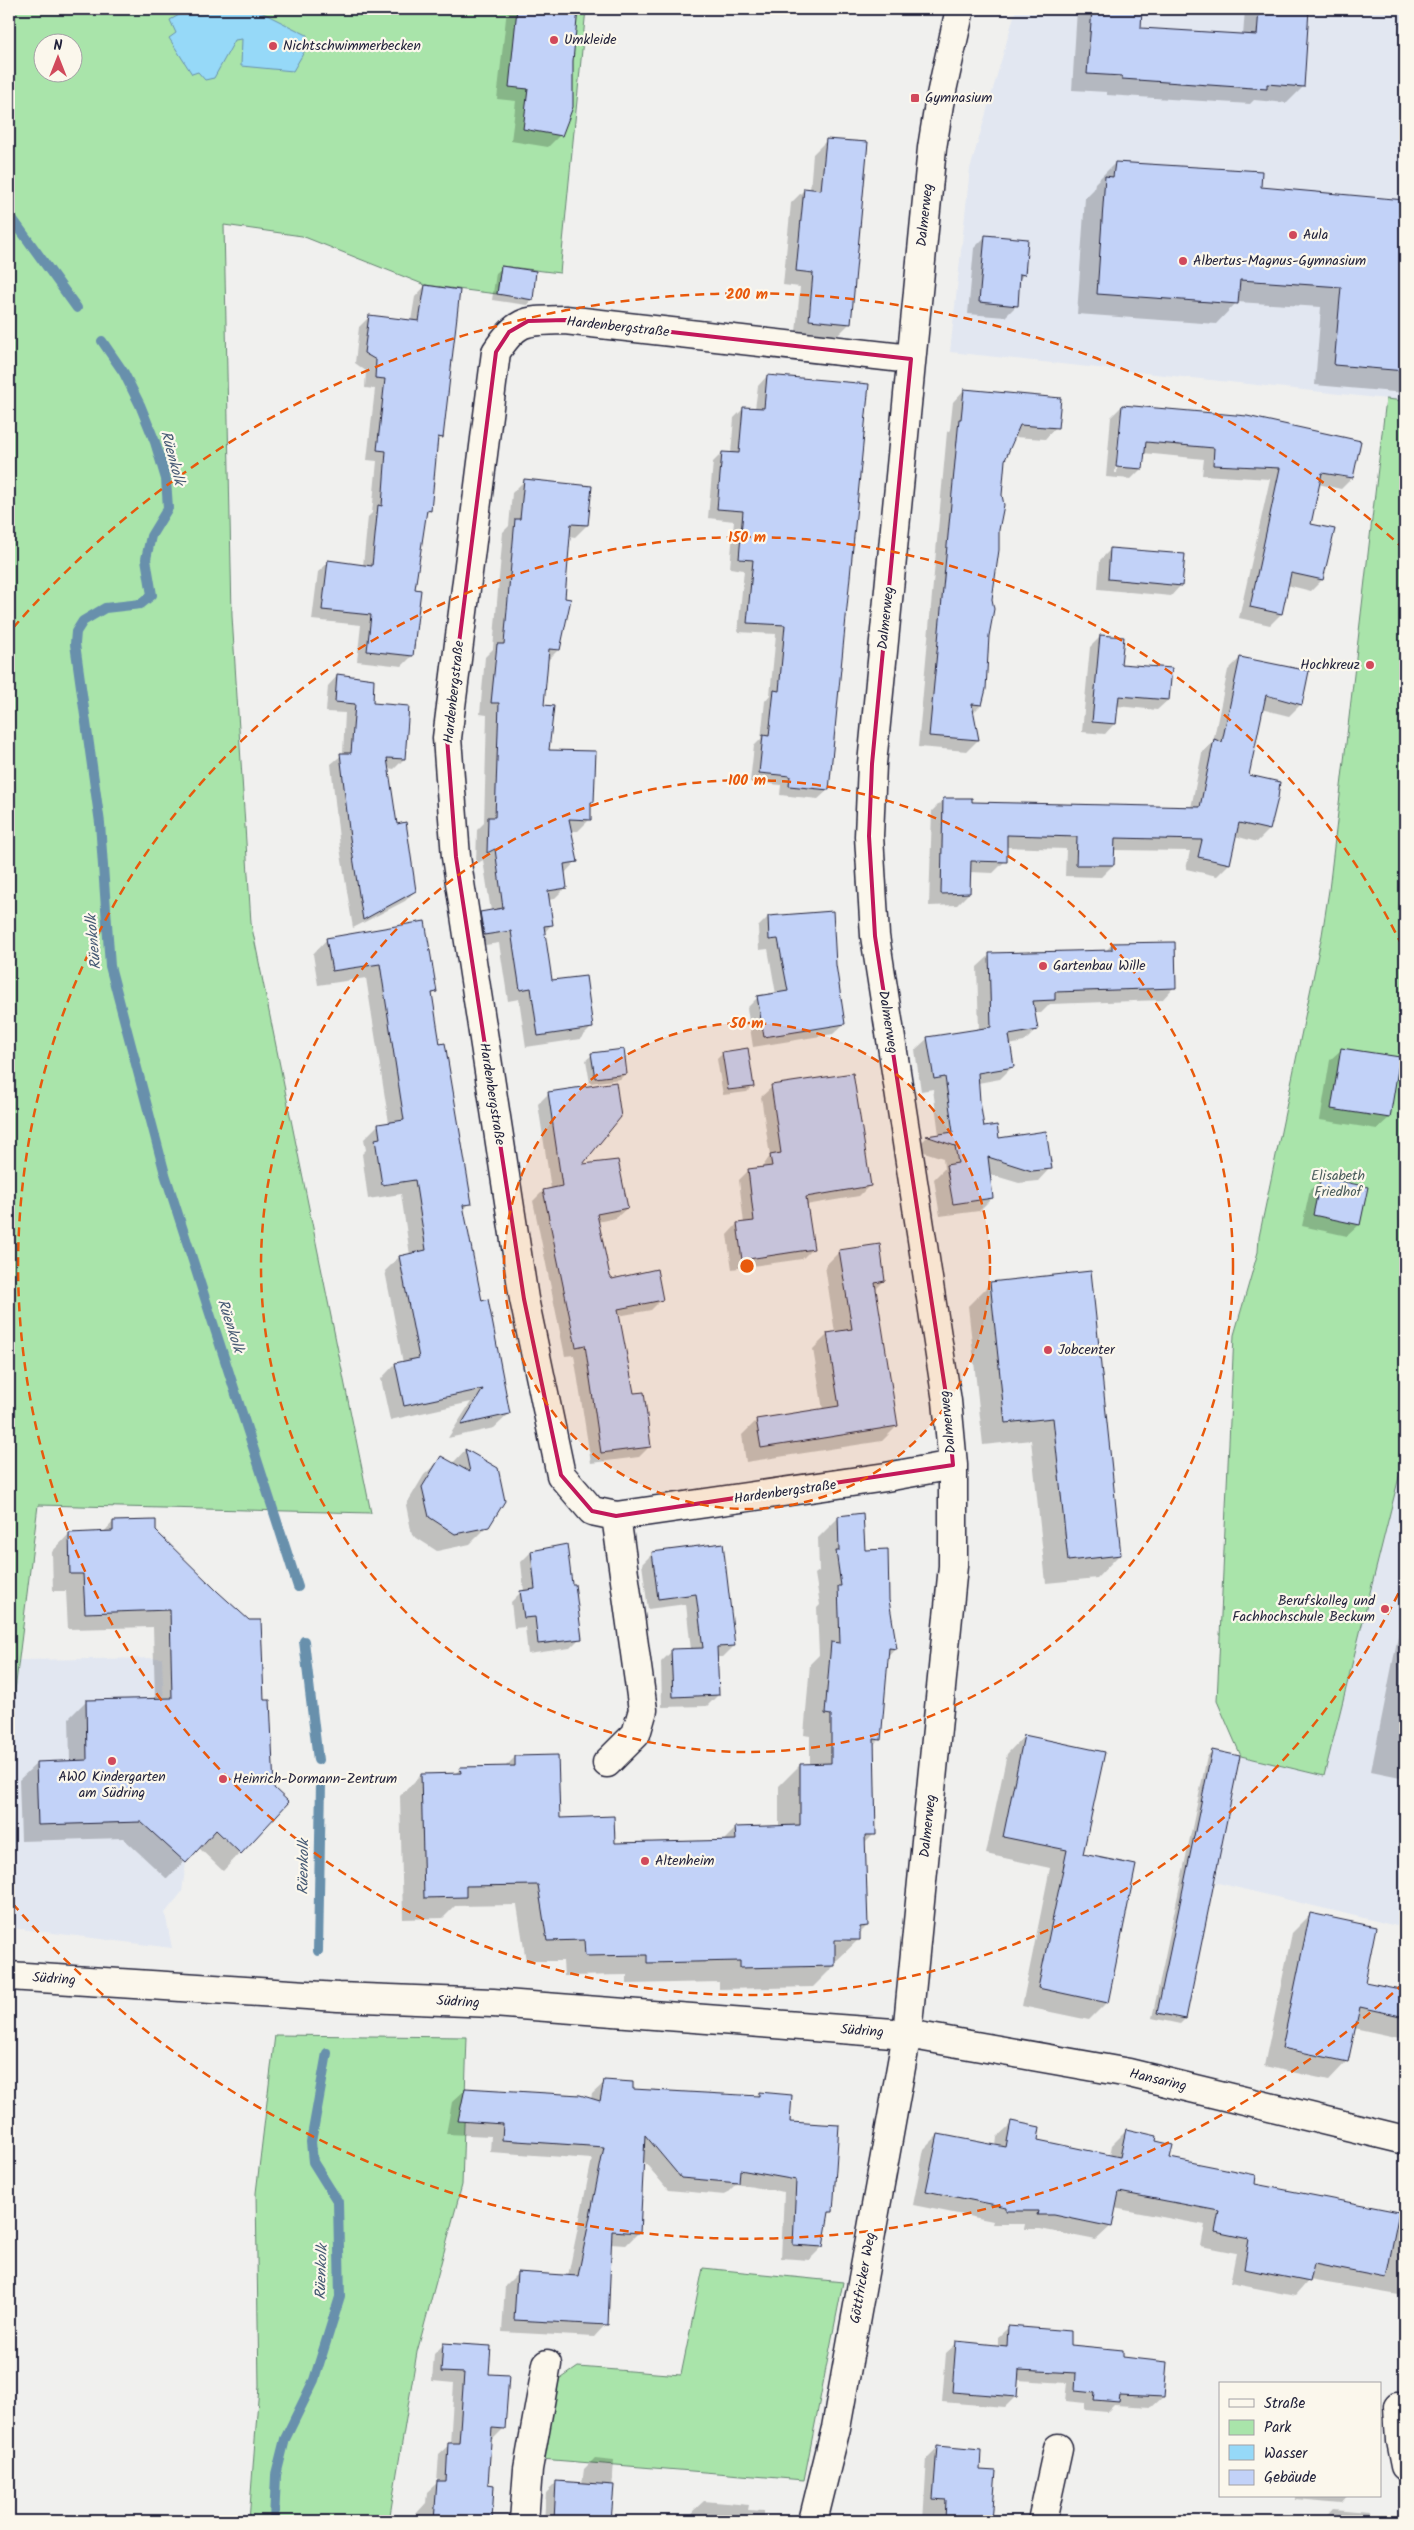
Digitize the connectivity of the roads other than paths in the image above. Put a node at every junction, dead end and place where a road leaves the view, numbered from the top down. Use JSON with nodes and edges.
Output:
{"nodes":[{"id":1,"x":960,"y":9,"type":"edge"},
{"id":2,"x":911,"y":359,"type":"junction"},
{"id":3,"x":953,"y":1465,"type":"junction"},
{"id":4,"x":604,"y":1514,"type":"junction"},
{"id":5,"x":607,"y":1763,"type":"dead end"},
{"id":6,"x":9,"y":1976,"type":"edge"},
{"id":7,"x":907,"y":2034,"type":"junction"},
{"id":8,"x":1405,"y":2140,"type":"edge"},
{"id":9,"x":547,"y":2364,"type":"dead end"},
{"id":10,"x":1398,"y":2406,"type":"dead end"},
{"id":11,"x":1058,"y":2448,"type":"dead end"},
{"id":12,"x":1405,"y":2466,"type":"edge"},
{"id":13,"x":524,"y":2521,"type":"edge"},
{"id":14,"x":813,"y":2521,"type":"edge"},
{"id":15,"x":1042,"y":2521,"type":"edge"}],
"edges":[{"from":1,"to":2,"type":"street","name":"Dalmerweg"},
{"from":2,"to":3,"type":"street","name":"Dalmerweg"},
{"from":2,"to":4,"type":"street","name":"Hardenbergstraße"},
{"from":3,"to":4,"type":"street","name":"Hardenbergstraße"},
{"from":3,"to":7,"type":"street","name":"Dalmerweg"},
{"from":4,"to":5,"type":"street"},
{"from":6,"to":7,"type":"street","name":"Südring"},
{"from":7,"to":8,"type":"street","name":"Hansaring"},
{"from":7,"to":14,"type":"street","name":"Göttfricker Weg"},
{"from":9,"to":13,"type":"street"},
{"from":10,"to":12,"type":"street"},
{"from":11,"to":15,"type":"street"}]}
